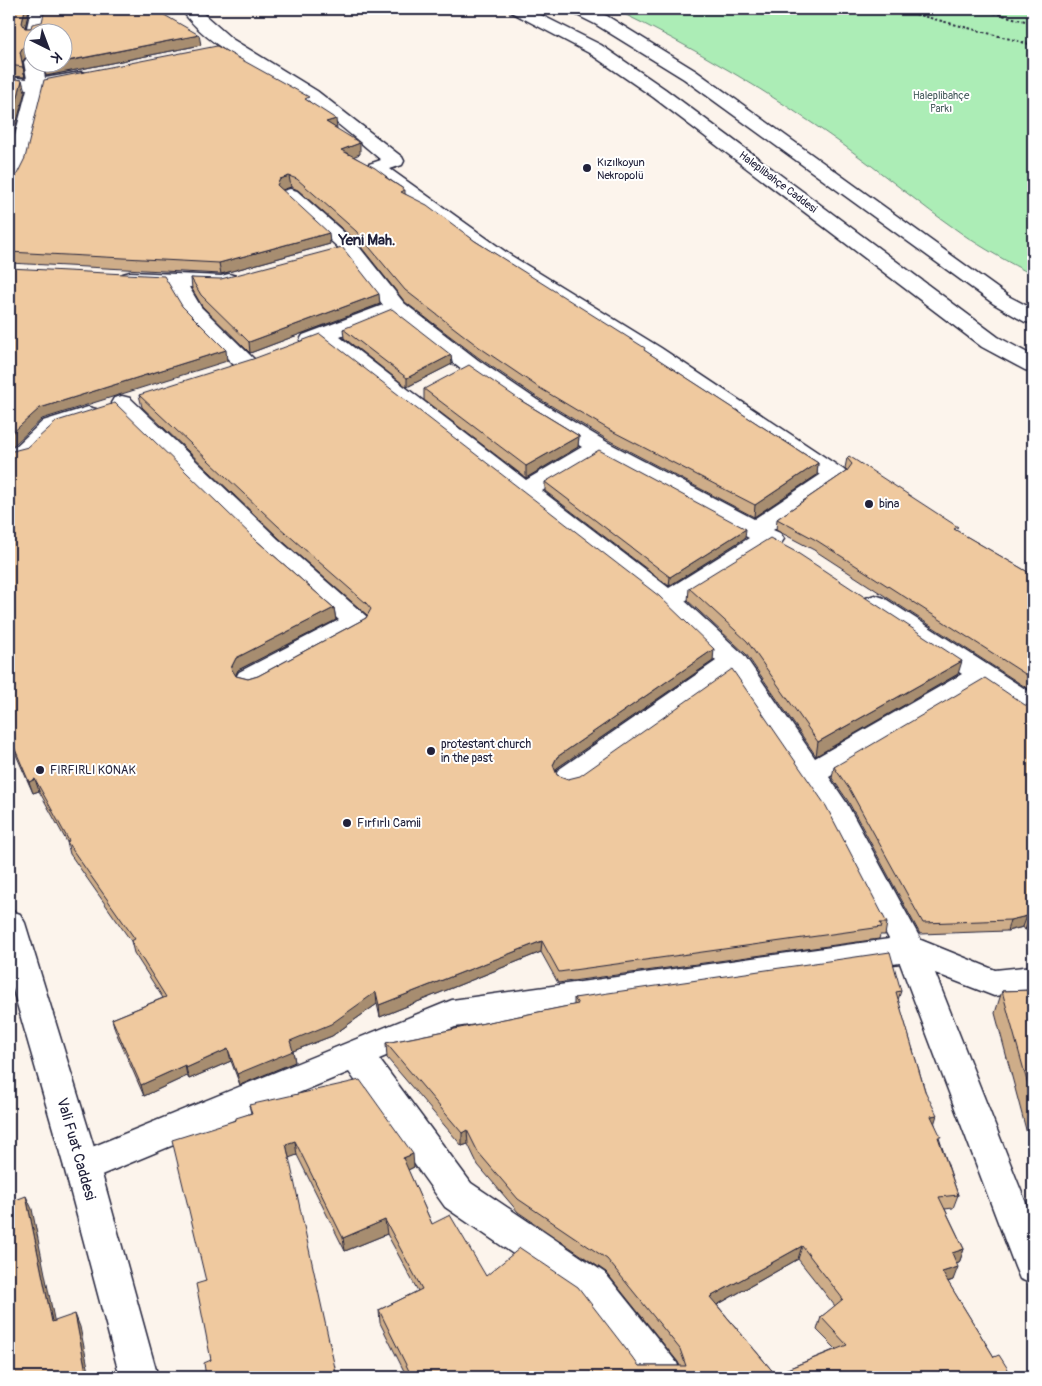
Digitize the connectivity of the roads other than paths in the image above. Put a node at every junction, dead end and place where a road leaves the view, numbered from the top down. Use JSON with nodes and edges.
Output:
{"nodes":[{"id":1,"x":39,"y":9,"type":"edge"},
{"id":2,"x":189,"y":9,"type":"edge"},
{"id":3,"x":517,"y":9,"type":"edge"},
{"id":4,"x":576,"y":9,"type":"edge"},
{"id":5,"x":36,"y":22,"type":"edge"},
{"id":6,"x":34,"y":72,"type":"edge"},
{"id":7,"x":100,"y":74,"type":"edge"},
{"id":8,"x":9,"y":82,"type":"edge"},
{"id":9,"x":36,"y":85,"type":"junction"},
{"id":10,"x":9,"y":184,"type":"edge"},
{"id":11,"x":290,"y":195,"type":"edge"},
{"id":12,"x":249,"y":274,"type":"edge"},
{"id":13,"x":107,"y":277,"type":"edge"},
{"id":14,"x":175,"y":281,"type":"junction"},
{"id":15,"x":396,"y":308,"type":"junction"},
{"id":16,"x":1033,"y":317,"type":"edge"},
{"id":17,"x":324,"y":335,"type":"junction"},
{"id":18,"x":289,"y":348,"type":"edge"},
{"id":19,"x":245,"y":364,"type":"edge"},
{"id":20,"x":1033,"y":365,"type":"edge"},
{"id":21,"x":429,"y":386,"type":"edge"},
{"id":22,"x":405,"y":399,"type":"junction"},
{"id":23,"x":599,"y":447,"type":"junction"},
{"id":24,"x":9,"y":455,"type":"edge"},
{"id":25,"x":525,"y":491,"type":"junction"},
{"id":26,"x":761,"y":534,"type":"junction"},
{"id":27,"x":790,"y":550,"type":"edge"},
{"id":28,"x":854,"y":591,"type":"edge"},
{"id":29,"x":668,"y":600,"type":"junction"},
{"id":30,"x":734,"y":662,"type":"junction"},
{"id":31,"x":983,"y":674,"type":"junction"},
{"id":32,"x":249,"y":679,"type":"edge"},
{"id":33,"x":1033,"y":707,"type":"edge"},
{"id":34,"x":811,"y":774,"type":"junction"},
{"id":35,"x":568,"y":778,"type":"edge"},
{"id":36,"x":9,"y":923,"type":"edge"},
{"id":37,"x":910,"y":949,"type":"junction"},
{"id":38,"x":1033,"y":979,"type":"edge"},
{"id":39,"x":356,"y":1055,"type":"junction"},
{"id":40,"x":82,"y":1167,"type":"junction"},
{"id":41,"x":1033,"y":1267,"type":"edge"},
{"id":42,"x":139,"y":1377,"type":"edge"},
{"id":43,"x":662,"y":1377,"type":"edge"}],
"edges":[{"from":1,"to":5,"type":"street"},
{"from":2,"to":26,"type":"street"},
{"from":3,"to":20,"type":"street","name":"Haleplibahçe Caddesi"},
{"from":4,"to":16,"type":"street"},
{"from":6,"to":9,"type":"street"},
{"from":7,"to":9,"type":"street"},
{"from":8,"to":9,"type":"street"},
{"from":9,"to":10,"type":"street"},
{"from":11,"to":15,"type":"street"},
{"from":12,"to":14,"type":"street"},
{"from":13,"to":14,"type":"street"},
{"from":14,"to":19,"type":"street"},
{"from":15,"to":17,"type":"street"},
{"from":15,"to":23,"type":"street"},
{"from":17,"to":18,"type":"street"},
{"from":17,"to":22,"type":"street"},
{"from":21,"to":22,"type":"street"},
{"from":22,"to":25,"type":"street"},
{"from":23,"to":25,"type":"street"},
{"from":23,"to":26,"type":"street"},
{"from":24,"to":32,"type":"street"},
{"from":25,"to":29,"type":"street"},
{"from":26,"to":27,"type":"street"},
{"from":26,"to":29,"type":"street"},
{"from":28,"to":31,"type":"street"},
{"from":29,"to":30,"type":"street"},
{"from":30,"to":34,"type":"street"},
{"from":30,"to":35,"type":"street"},
{"from":31,"to":33,"type":"street"},
{"from":31,"to":34,"type":"street"},
{"from":34,"to":37,"type":"street"},
{"from":36,"to":40,"type":"street","name":"Vali Fuat Caddesi"},
{"from":37,"to":38,"type":"street"},
{"from":37,"to":39,"type":"street"},
{"from":37,"to":41,"type":"street"},
{"from":39,"to":40,"type":"street"},
{"from":39,"to":43,"type":"street"},
{"from":40,"to":42,"type":"street","name":"Vali Fuat Caddesi"}]}
